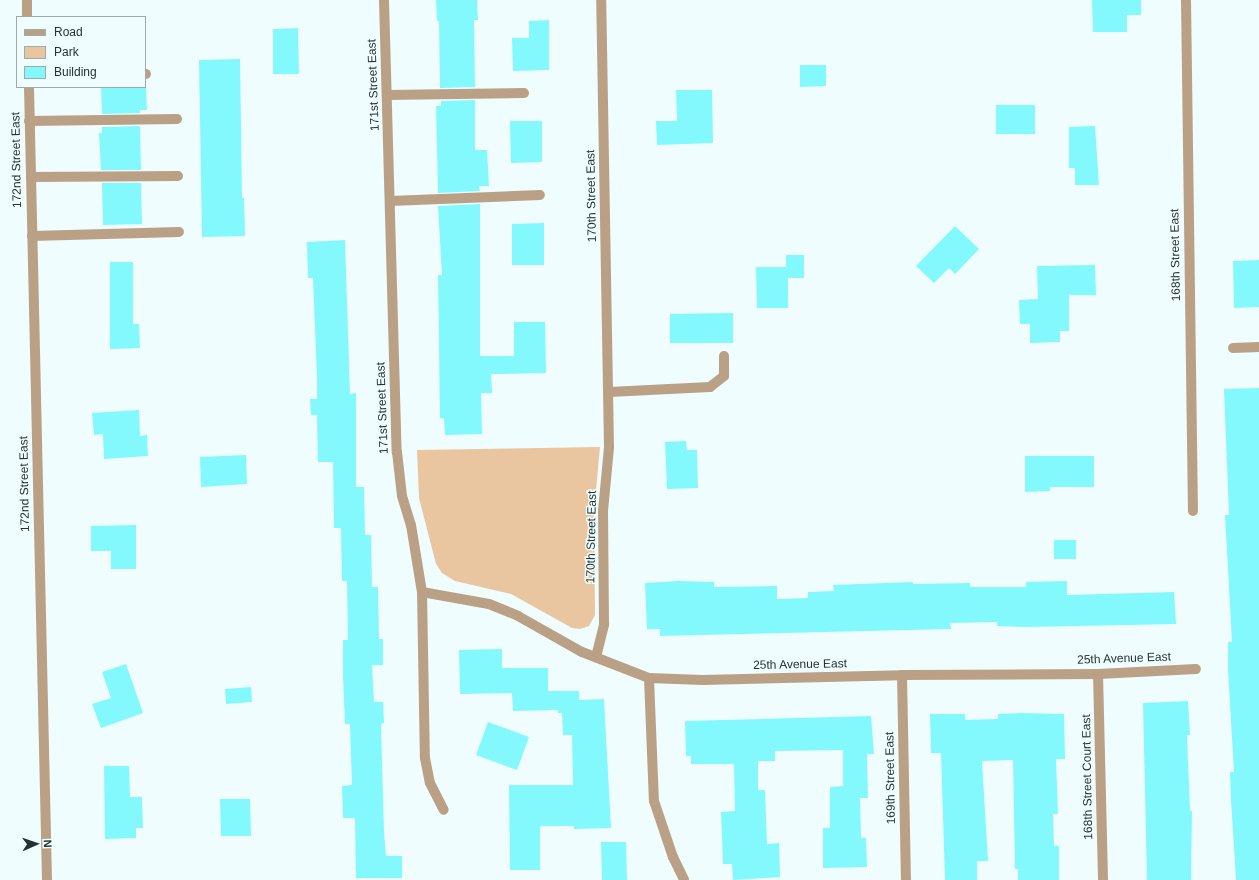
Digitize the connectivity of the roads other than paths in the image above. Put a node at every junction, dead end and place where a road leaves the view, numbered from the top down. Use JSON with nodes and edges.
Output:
{"nodes":[{"id":1,"x":26,"y":0,"type":"edge"},
{"id":2,"x":384,"y":0,"type":"edge"},
{"id":3,"x":601,"y":0,"type":"edge"},
{"id":4,"x":1186,"y":0,"type":"edge"},
{"id":5,"x":27,"y":16,"type":"edge"},
{"id":6,"x":28,"y":88,"type":"edge"},
{"id":7,"x":524,"y":93,"type":"dead end"},
{"id":8,"x":387,"y":95,"type":"junction"},
{"id":9,"x":177,"y":119,"type":"dead end"},
{"id":10,"x":29,"y":122,"type":"junction"},
{"id":11,"x":178,"y":176,"type":"dead end"},
{"id":12,"x":31,"y":177,"type":"junction"},
{"id":13,"x":540,"y":196,"type":"dead end"},
{"id":14,"x":390,"y":201,"type":"junction"},
{"id":15,"x":179,"y":232,"type":"dead end"},
{"id":16,"x":32,"y":236,"type":"junction"},
{"id":17,"x":1259,"y":347,"type":"edge"},
{"id":18,"x":1232,"y":348,"type":"dead end"},
{"id":19,"x":724,"y":356,"type":"dead end"},
{"id":20,"x":609,"y":392,"type":"junction"},
{"id":21,"x":1193,"y":511,"type":"dead end"},
{"id":22,"x":422,"y":592,"type":"junction"},
{"id":23,"x":596,"y":657,"type":"junction"},
{"id":24,"x":1196,"y":669,"type":"dead end"},
{"id":25,"x":1098,"y":674,"type":"junction"},
{"id":26,"x":902,"y":675,"type":"junction"},
{"id":27,"x":649,"y":678,"type":"junction"},
{"id":28,"x":444,"y":810,"type":"dead end"},
{"id":29,"x":47,"y":880,"type":"edge"},
{"id":30,"x":684,"y":880,"type":"edge"},
{"id":31,"x":906,"y":880,"type":"edge"},
{"id":32,"x":1104,"y":880,"type":"edge"}],
"edges":[{"from":1,"to":5,"type":"street"},
{"from":2,"to":8,"type":"street","name":"171st Street East"},
{"from":3,"to":20,"type":"street","name":"170th Street East"},
{"from":4,"to":21,"type":"street","name":"168th Street East"},
{"from":6,"to":10,"type":"street","name":"172nd Street East"},
{"from":7,"to":8,"type":"street"},
{"from":8,"to":14,"type":"street","name":"171st Street East"},
{"from":9,"to":10,"type":"street"},
{"from":10,"to":12,"type":"street","name":"172nd Street East"},
{"from":11,"to":12,"type":"street"},
{"from":12,"to":16,"type":"street","name":"172nd Street East"},
{"from":13,"to":14,"type":"street"},
{"from":14,"to":22,"type":"street","name":"171st Street East"},
{"from":15,"to":16,"type":"street"},
{"from":16,"to":29,"type":"street","name":"172nd Street East"},
{"from":17,"to":18,"type":"street"},
{"from":19,"to":20,"type":"street"},
{"from":20,"to":23,"type":"street","name":"170th Street East"},
{"from":22,"to":23,"type":"street","name":"25th Avenue East"},
{"from":22,"to":28,"type":"street","name":"171st Street East"},
{"from":23,"to":27,"type":"street","name":"25th Avenue East"},
{"from":24,"to":25,"type":"street","name":"25th Avenue East"},
{"from":25,"to":26,"type":"street","name":"25th Avenue East"},
{"from":25,"to":32,"type":"street","name":"168th Street Court East"},
{"from":26,"to":27,"type":"street","name":"25th Avenue East"},
{"from":26,"to":31,"type":"street","name":"169th Street East"},
{"from":27,"to":30,"type":"street"}]}
